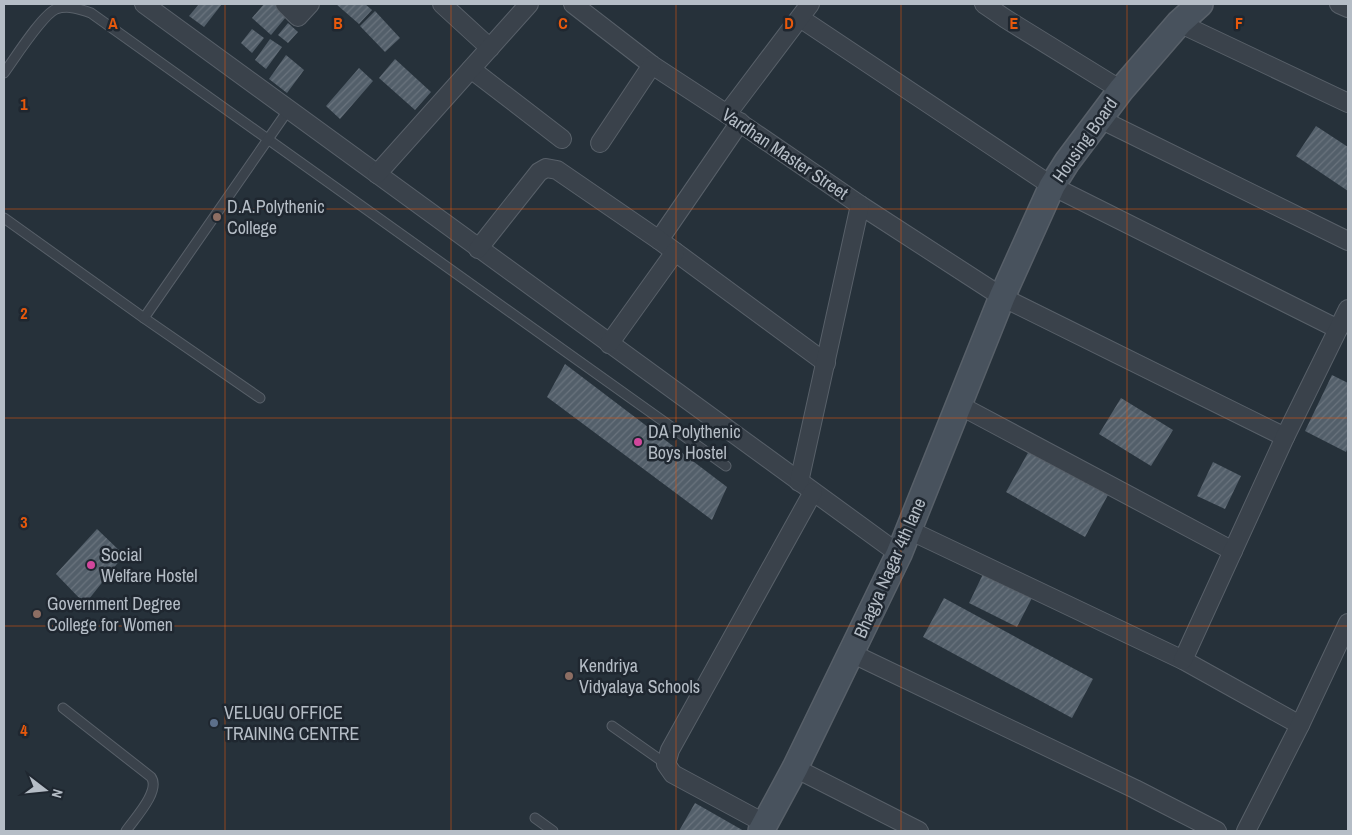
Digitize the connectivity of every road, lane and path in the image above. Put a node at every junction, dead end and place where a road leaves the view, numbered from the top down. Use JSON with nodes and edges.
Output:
{"nodes":[{"id":1,"x":144,"y":4,"type":"edge"},
{"id":2,"x":285,"y":4,"type":"edge"},
{"id":3,"x":310,"y":4,"type":"edge"},
{"id":4,"x":442,"y":4,"type":"edge"},
{"id":5,"x":529,"y":4,"type":"edge"},
{"id":6,"x":573,"y":4,"type":"edge"},
{"id":7,"x":984,"y":4,"type":"edge"},
{"id":8,"x":1200,"y":4,"type":"edge"},
{"id":9,"x":1339,"y":4,"type":"edge"},
{"id":10,"x":1348,"y":8,"type":"edge"},
{"id":11,"x":165,"y":9,"type":"edge"},
{"id":12,"x":805,"y":11,"type":"edge"},
{"id":13,"x":1179,"y":23,"type":"junction"},
{"id":14,"x":490,"y":48,"type":"junction"},
{"id":15,"x":652,"y":65,"type":"junction"},
{"id":16,"x":471,"y":68,"type":"junction"},
{"id":17,"x":4,"y":73,"type":"edge"},
{"id":18,"x":1121,"y":90,"type":"junction"},
{"id":19,"x":1348,"y":103,"type":"edge"},
{"id":20,"x":289,"y":109,"type":"junction"},
{"id":21,"x":734,"y":118,"type":"junction"},
{"id":22,"x":1098,"y":118,"type":"junction"},
{"id":23,"x":562,"y":139,"type":"dead end"},
{"id":24,"x":268,"y":140,"type":"junction"},
{"id":25,"x":600,"y":143,"type":"dead end"},
{"id":26,"x":377,"y":174,"type":"junction"},
{"id":27,"x":1052,"y":186,"type":"junction"},
{"id":28,"x":860,"y":205,"type":"junction"},
{"id":29,"x":4,"y":218,"type":"edge"},
{"id":30,"x":659,"y":240,"type":"junction"},
{"id":31,"x":1348,"y":241,"type":"edge"},
{"id":32,"x":478,"y":249,"type":"junction"},
{"id":33,"x":675,"y":252,"type":"junction"},
{"id":34,"x":1002,"y":297,"type":"junction"},
{"id":35,"x":1348,"y":309,"type":"edge"},
{"id":36,"x":144,"y":318,"type":"junction"},
{"id":37,"x":1338,"y":330,"type":"junction"},
{"id":38,"x":609,"y":344,"type":"junction"},
{"id":39,"x":826,"y":363,"type":"junction"},
{"id":40,"x":260,"y":398,"type":"dead end"},
{"id":41,"x":959,"y":405,"type":"junction"},
{"id":42,"x":1285,"y":437,"type":"junction"},
{"id":43,"x":726,"y":466,"type":"dead end"},
{"id":44,"x":806,"y":487,"type":"junction"},
{"id":45,"x":909,"y":530,"type":"junction"},
{"id":46,"x":1233,"y":551,"type":"junction"},
{"id":47,"x":899,"y":554,"type":"junction"},
{"id":48,"x":1346,"y":634,"type":"edge"},
{"id":49,"x":850,"y":653,"type":"junction"},
{"id":50,"x":1183,"y":660,"type":"junction"},
{"id":51,"x":63,"y":708,"type":"dead end"},
{"id":52,"x":1300,"y":725,"type":"junction"},
{"id":53,"x":612,"y":726,"type":"dead end"},
{"id":54,"x":666,"y":764,"type":"junction"},
{"id":55,"x":795,"y":768,"type":"junction"},
{"id":56,"x":536,"y":818,"type":"dead end"},
{"id":57,"x":762,"y":827,"type":"edge"},
{"id":58,"x":126,"y":831,"type":"edge"},
{"id":59,"x":553,"y":831,"type":"edge"},
{"id":60,"x":918,"y":831,"type":"edge"},
{"id":61,"x":1217,"y":831,"type":"edge"},
{"id":62,"x":1246,"y":831,"type":"edge"}],
"edges":[{"from":1,"to":11,"type":"street"},
{"from":2,"to":3,"type":"street"},
{"from":4,"to":14,"type":"street"},
{"from":5,"to":14,"type":"street"},
{"from":6,"to":15,"type":"street","name":"Vardhan Master Street"},
{"from":7,"to":18,"type":"street"},
{"from":8,"to":13,"type":"main road","name":"Housing Board"},
{"from":9,"to":10,"type":"street"},
{"from":11,"to":20,"type":"street"},
{"from":12,"to":21,"type":"street"},
{"from":12,"to":27,"type":"street"},
{"from":13,"to":18,"type":"main road","name":"Housing Board"},
{"from":13,"to":19,"type":"street"},
{"from":14,"to":16,"type":"street"},
{"from":15,"to":21,"type":"street","name":"Vardhan Master Street"},
{"from":15,"to":25,"type":"street"},
{"from":16,"to":23,"type":"street"},
{"from":16,"to":26,"type":"street"},
{"from":17,"to":24,"type":"lane"},
{"from":18,"to":22,"type":"main road","name":"Housing Board"},
{"from":20,"to":24,"type":"lane"},
{"from":20,"to":26,"type":"street"},
{"from":21,"to":28,"type":"street","name":"Vardhan Master Street"},
{"from":21,"to":30,"type":"street"},
{"from":22,"to":27,"type":"main road","name":"Housing Board"},
{"from":22,"to":31,"type":"street"},
{"from":24,"to":36,"type":"lane"},
{"from":24,"to":43,"type":"lane"},
{"from":26,"to":32,"type":"street"},
{"from":27,"to":34,"type":"main road","name":"Housing Board"},
{"from":27,"to":37,"type":"street"},
{"from":28,"to":34,"type":"street","name":"Vardhan Master Street"},
{"from":28,"to":39,"type":"street"},
{"from":29,"to":36,"type":"lane"},
{"from":30,"to":32,"type":"street"},
{"from":30,"to":33,"type":"street"},
{"from":32,"to":38,"type":"street"},
{"from":33,"to":38,"type":"street"},
{"from":33,"to":39,"type":"street"},
{"from":34,"to":41,"type":"main road","name":"Bhagya Nagar 4th lane"},
{"from":34,"to":42,"type":"street","name":"Vardhan Master Street"},
{"from":35,"to":37,"type":"street"},
{"from":36,"to":40,"type":"lane"},
{"from":37,"to":42,"type":"street"},
{"from":38,"to":44,"type":"street"},
{"from":39,"to":44,"type":"street"},
{"from":41,"to":45,"type":"main road","name":"Bhagya Nagar 4th lane"},
{"from":41,"to":46,"type":"street"},
{"from":42,"to":46,"type":"street"},
{"from":44,"to":47,"type":"street"},
{"from":44,"to":54,"type":"street"},
{"from":45,"to":47,"type":"main road","name":"Bhagya Nagar 4th lane"},
{"from":45,"to":50,"type":"street"},
{"from":46,"to":50,"type":"street"},
{"from":47,"to":49,"type":"main road","name":"Bhagya Nagar 4th lane"},
{"from":48,"to":52,"type":"street"},
{"from":49,"to":55,"type":"main road","name":"Bhagya Nagar 4th lane"},
{"from":49,"to":61,"type":"street"},
{"from":50,"to":52,"type":"street"},
{"from":51,"to":58,"type":"lane"},
{"from":52,"to":62,"type":"street"},
{"from":53,"to":54,"type":"lane"},
{"from":54,"to":57,"type":"street"},
{"from":55,"to":57,"type":"main road","name":"Bhagya Nagar 4th lane"},
{"from":55,"to":60,"type":"street"},
{"from":56,"to":59,"type":"lane"}]}
